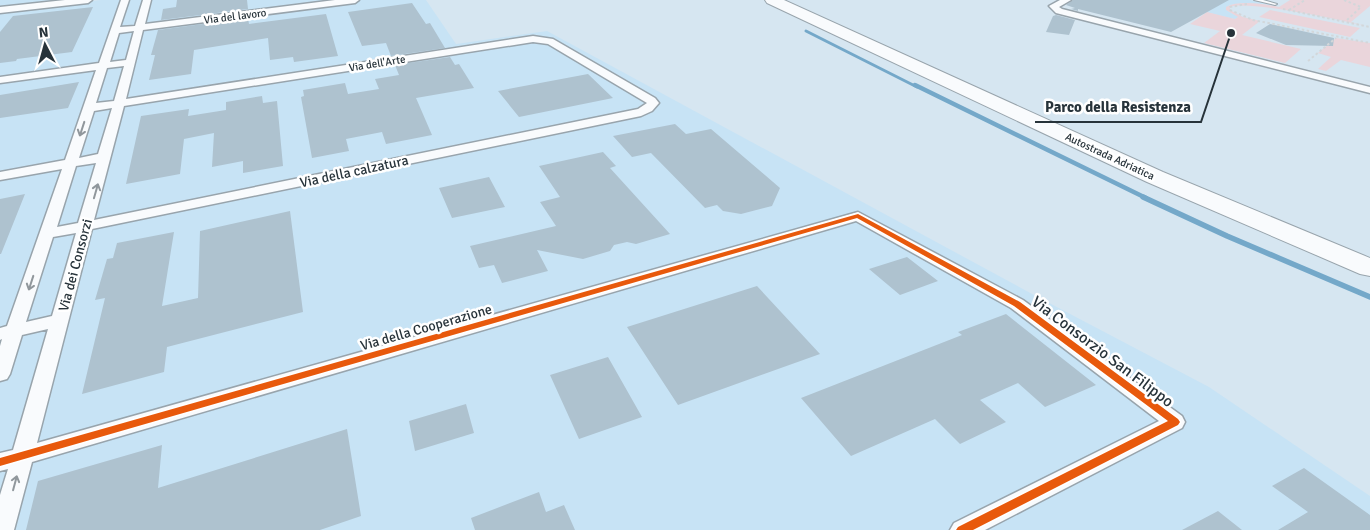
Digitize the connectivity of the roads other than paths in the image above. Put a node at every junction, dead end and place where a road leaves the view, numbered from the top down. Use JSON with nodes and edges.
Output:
{"nodes":[{"id":1,"x":88,"y":0,"type":"edge"},
{"id":2,"x":126,"y":0,"type":"edge"},
{"id":3,"x":147,"y":0,"type":"edge"},
{"id":4,"x":356,"y":0,"type":"edge"},
{"id":5,"x":772,"y":0,"type":"edge"},
{"id":6,"x":790,"y":0,"type":"edge"},
{"id":7,"x":1068,"y":0,"type":"edge"},
{"id":8,"x":1256,"y":0,"type":"edge"},
{"id":9,"x":1275,"y":4,"type":"dead end"},
{"id":10,"x":0,"y":10,"type":"edge"},
{"id":11,"x":140,"y":28,"type":"junction"},
{"id":12,"x":115,"y":32,"type":"junction"},
{"id":13,"x":130,"y":62,"type":"junction"},
{"id":14,"x":103,"y":66,"type":"junction"},
{"id":15,"x":0,"y":80,"type":"edge"},
{"id":16,"x":1370,"y":90,"type":"edge"},
{"id":17,"x":651,"y":100,"type":"joint"},
{"id":18,"x":119,"y":104,"type":"junction"},
{"id":19,"x":89,"y":108,"type":"junction"},
{"id":20,"x":105,"y":157,"type":"junction"},
{"id":21,"x":71,"y":163,"type":"junction"},
{"id":22,"x":0,"y":176,"type":"edge"},
{"id":23,"x":858,"y":216,"type":"joint"},
{"id":24,"x":86,"y":226,"type":"junction"},
{"id":25,"x":47,"y":234,"type":"junction"},
{"id":26,"x":1370,"y":252,"type":"edge"},
{"id":27,"x":1370,"y":268,"type":"edge"},
{"id":28,"x":61,"y":320,"type":"junction"},
{"id":29,"x":8,"y":332,"type":"edge"},
{"id":30,"x":0,"y":374,"type":"edge"},
{"id":31,"x":22,"y":456,"type":"junction"},
{"id":32,"x":0,"y":462,"type":"edge"},
{"id":33,"x":2,"y":530,"type":"edge"},
{"id":34,"x":962,"y":530,"type":"edge"}],
"edges":[{"from":1,"to":10,"type":"street"},
{"from":2,"to":12,"type":"street"},
{"from":3,"to":11,"type":"street","name":"Via dei Consorzi"},
{"from":4,"to":11,"type":"street","name":"Via del lavoro"},
{"from":5,"to":27,"type":"highway","name":"Autostrada Adriatica"},
{"from":6,"to":26,"type":"highway","name":"Autostrada Adriatica"},
{"from":7,"to":16,"type":"street"},
{"from":8,"to":9,"type":"lane"},
{"from":11,"to":12,"type":"street","name":"Via del lavoro"},
{"from":11,"to":13,"type":"street","name":"Via dei Consorzi"},
{"from":12,"to":14,"type":"street"},
{"from":13,"to":14,"type":"street"},
{"from":13,"to":18,"type":"street","name":"Via dei Consorzi"},
{"from":14,"to":15,"type":"street"},
{"from":14,"to":19,"type":"street"},
{"from":17,"to":18,"type":"street","name":"Via dell'Arte"},
{"from":17,"to":24,"type":"street","name":"Via della calzatura"},
{"from":18,"to":19,"type":"street","name":"Via dell'Arte"},
{"from":18,"to":20,"type":"street","name":"Via dei Consorzi"},
{"from":19,"to":21,"type":"street","one_way":true},
{"from":20,"to":21,"type":"street"},
{"from":24,"to":20,"type":"street","name":"Via dei Consorzi","one_way":true},
{"from":21,"to":22,"type":"street"},
{"from":21,"to":25,"type":"street"},
{"from":23,"to":31,"type":"street","name":"Via della Cooperazione"},
{"from":23,"to":34,"type":"street","name":"Via Consorzio San Filippo"},
{"from":24,"to":25,"type":"street","name":"Via della calzatura"},
{"from":24,"to":28,"type":"street","name":"Via dei Consorzi"},
{"from":25,"to":29,"type":"street","one_way":true},
{"from":28,"to":29,"type":"street"},
{"from":28,"to":31,"type":"street","name":"Via dei Consorzi"},
{"from":29,"to":30,"type":"street"},
{"from":31,"to":32,"type":"street","name":"Via della Cooperazione"},
{"from":33,"to":31,"type":"street","name":"Via dei Consorzi","one_way":true}]}
